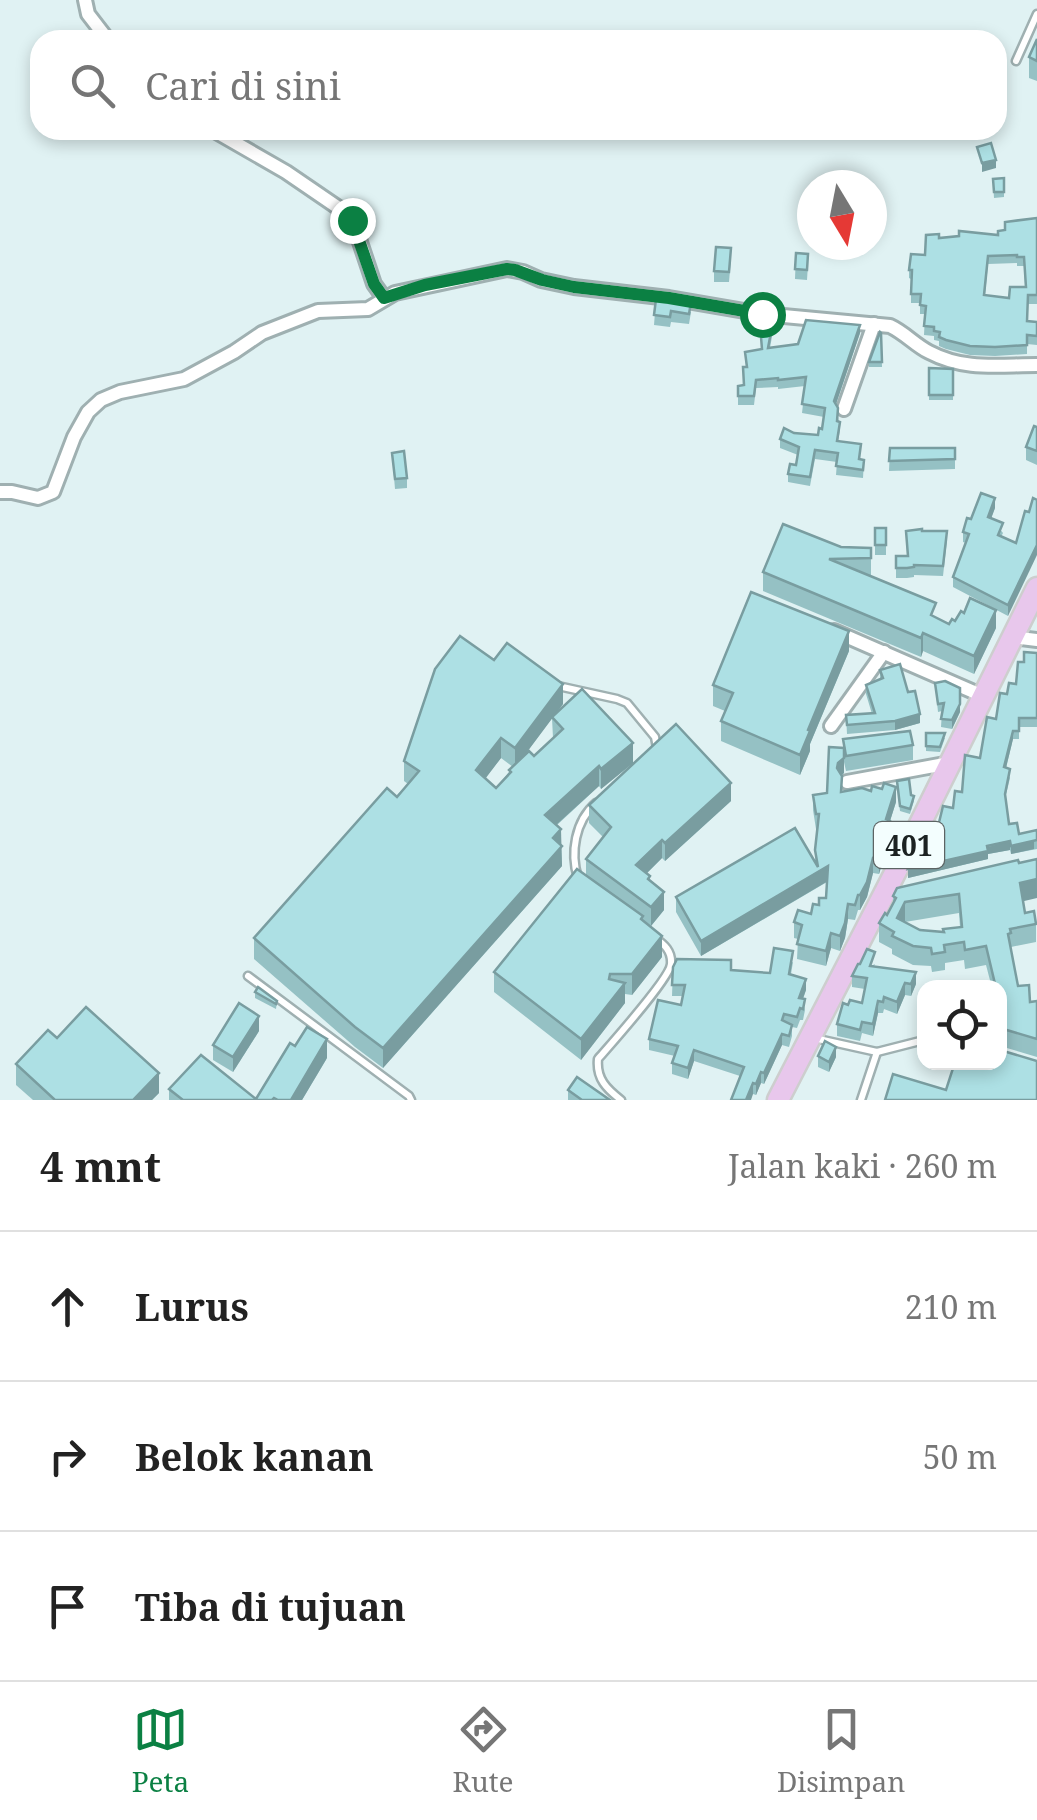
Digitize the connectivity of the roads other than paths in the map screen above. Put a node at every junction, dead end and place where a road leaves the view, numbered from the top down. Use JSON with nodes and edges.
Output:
{"nodes":[{"id":1,"x":85,"y":0,"type":"edge"},
{"id":2,"x":1037,"y":14,"type":"edge"},
{"id":3,"x":100,"y":30,"type":"edge"},
{"id":4,"x":1016,"y":61,"type":"dead end"},
{"id":5,"x":230,"y":140,"type":"edge"},
{"id":6,"x":384,"y":298,"type":"junction"},
{"id":7,"x":874,"y":324,"type":"junction"},
{"id":8,"x":1037,"y":365,"type":"edge"},
{"id":9,"x":844,"y":409,"type":"dead end"},
{"id":10,"x":0,"y":492,"type":"edge"},
{"id":11,"x":1037,"y":588,"type":"edge"},
{"id":12,"x":830,"y":629,"type":"edge"},
{"id":13,"x":1012,"y":637,"type":"junction"},
{"id":14,"x":1037,"y":640,"type":"edge"},
{"id":15,"x":884,"y":652,"type":"junction"},
{"id":16,"x":556,"y":685,"type":"edge"},
{"id":17,"x":983,"y":696,"type":"junction"},
{"id":18,"x":831,"y":726,"type":"dead end"},
{"id":19,"x":654,"y":754,"type":"edge"},
{"id":20,"x":950,"y":763,"type":"junction"},
{"id":21,"x":847,"y":782,"type":"dead end"},
{"id":22,"x":602,"y":798,"type":"edge"},
{"id":23,"x":580,"y":883,"type":"edge"},
{"id":24,"x":652,"y":935,"type":"edge"},
{"id":25,"x":248,"y":976,"type":"dead end"},
{"id":26,"x":810,"y":1037,"type":"junction"},
{"id":27,"x":917,"y":1041,"type":"edge"},
{"id":28,"x":878,"y":1052,"type":"junction"},
{"id":29,"x":411,"y":1100,"type":"edge"},
{"id":30,"x":622,"y":1100,"type":"edge"},
{"id":31,"x":778,"y":1100,"type":"edge"},
{"id":32,"x":861,"y":1100,"type":"edge"}],
"edges":[{"from":1,"to":3,"type":"street"},
{"from":2,"to":4,"type":"lane"},
{"from":5,"to":6,"type":"street"},
{"from":6,"to":7,"type":"street"},
{"from":6,"to":10,"type":"street"},
{"from":7,"to":8,"type":"street"},
{"from":7,"to":9,"type":"street"},
{"from":11,"to":13,"type":"main road","number":"401"},
{"from":12,"to":15,"type":"street"},
{"from":13,"to":14,"type":"street"},
{"from":13,"to":17,"type":"main road","number":"401"},
{"from":15,"to":17,"type":"street"},
{"from":15,"to":18,"type":"street"},
{"from":16,"to":19,"type":"lane"},
{"from":17,"to":20,"type":"main road","number":"401"},
{"from":20,"to":21,"type":"street"},
{"from":20,"to":26,"type":"main road","number":"401"},
{"from":22,"to":23,"type":"lane"},
{"from":24,"to":30,"type":"lane"},
{"from":25,"to":29,"type":"lane"},
{"from":26,"to":28,"type":"lane"},
{"from":26,"to":31,"type":"main road","number":"401"},
{"from":27,"to":28,"type":"lane"},
{"from":28,"to":32,"type":"lane"}]}
